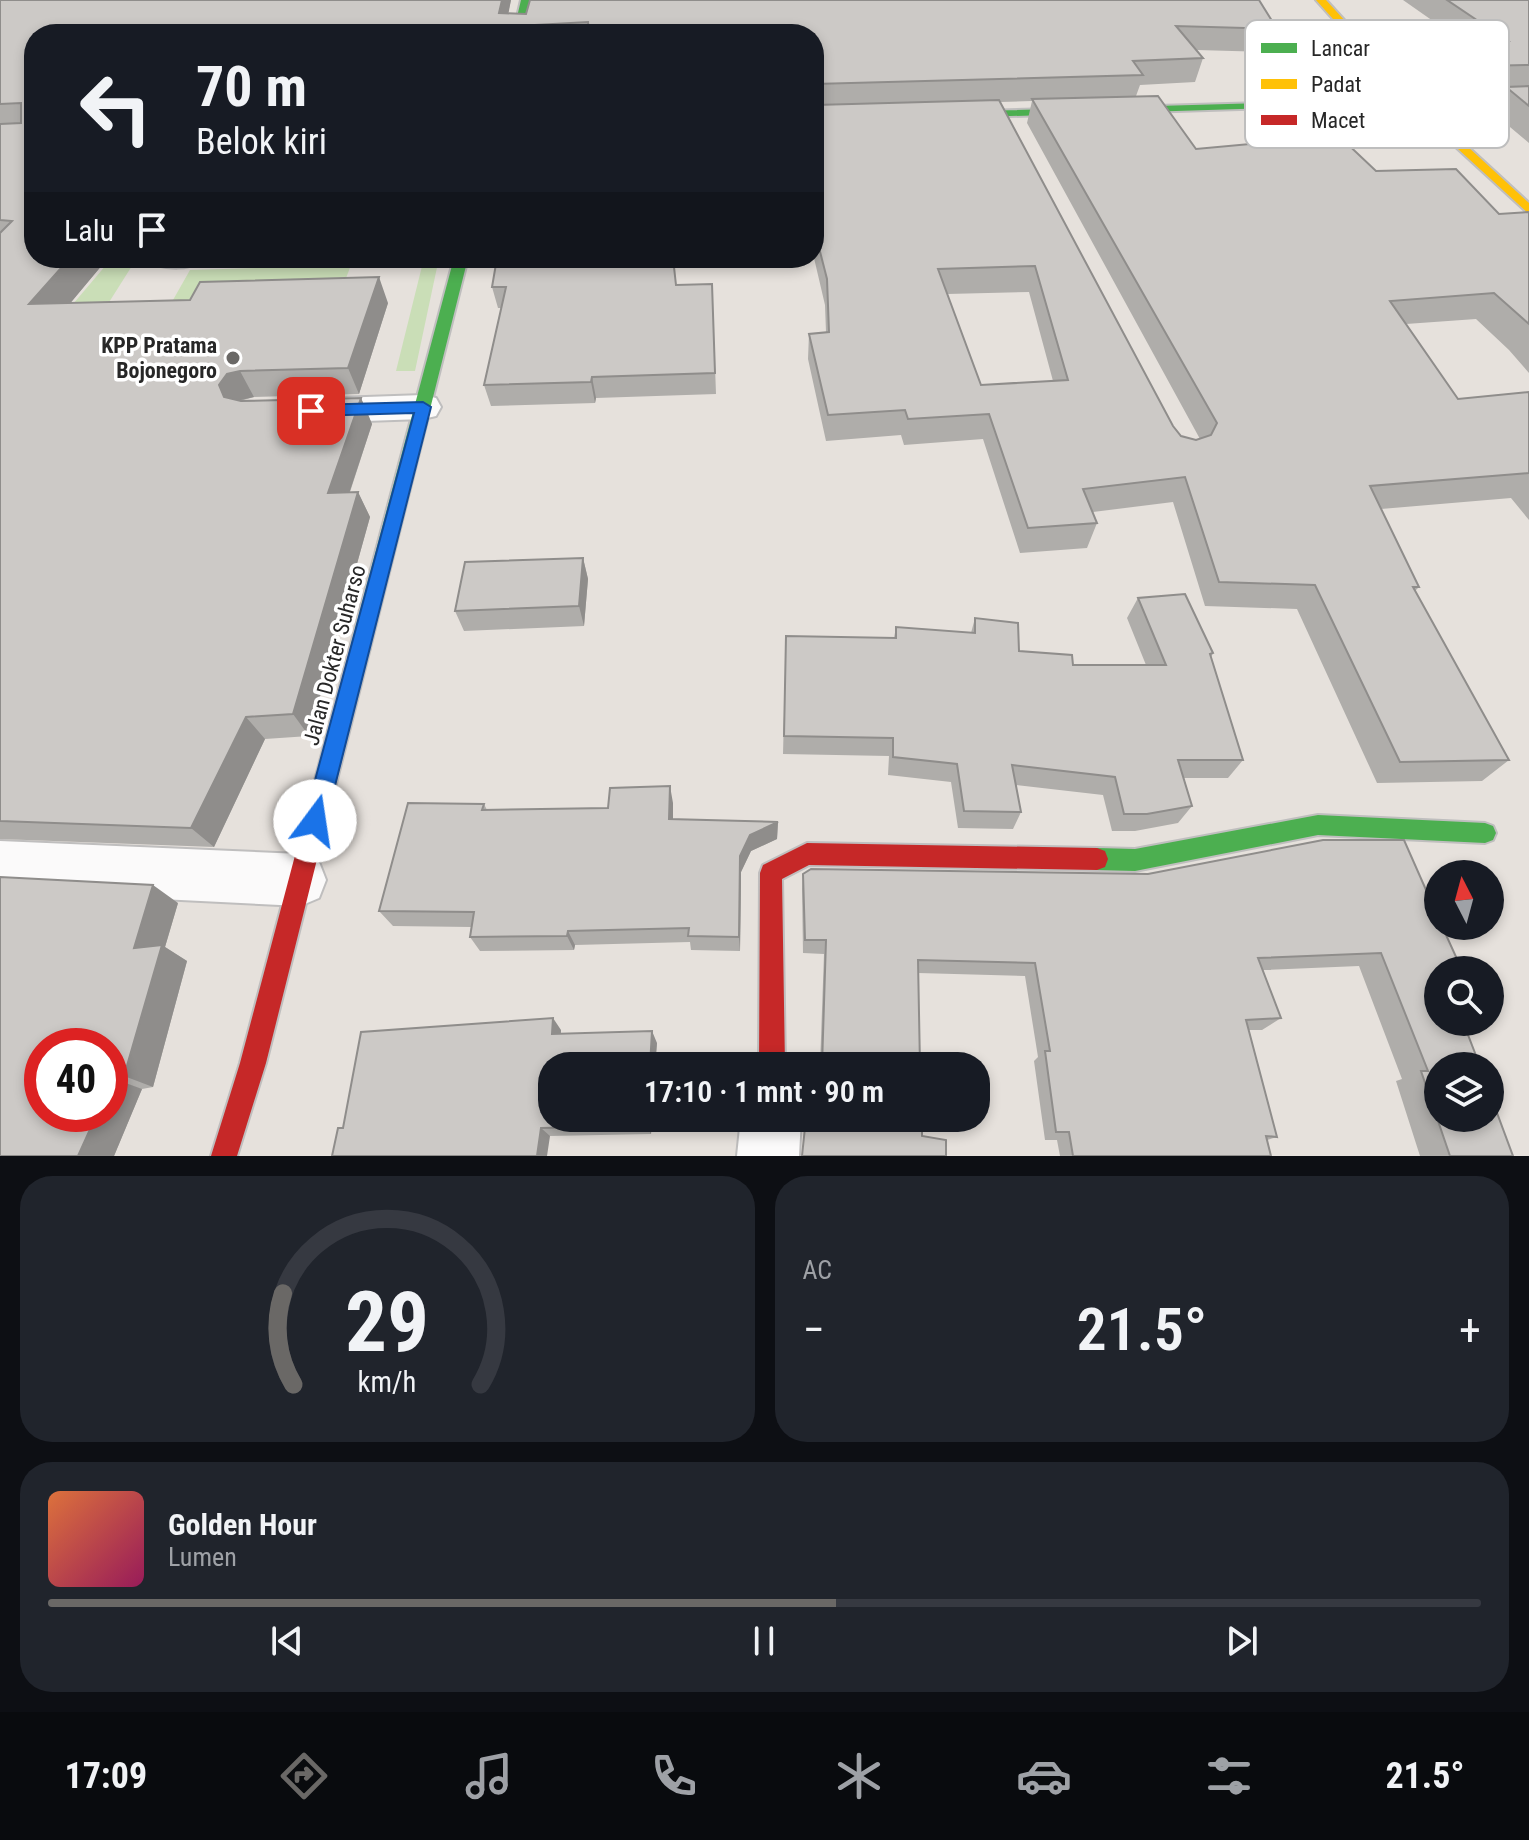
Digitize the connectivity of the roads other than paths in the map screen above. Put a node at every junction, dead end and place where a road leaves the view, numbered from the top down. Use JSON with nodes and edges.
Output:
{"nodes":[{"id":1,"x":526,"y":0,"type":"edge"},
{"id":2,"x":1321,"y":0,"type":"edge"},
{"id":3,"x":1339,"y":20,"type":"edge"},
{"id":4,"x":520,"y":24,"type":"edge"},
{"id":5,"x":1529,"y":99,"type":"edge"},
{"id":6,"x":1509,"y":100,"type":"edge"},
{"id":7,"x":1245,"y":107,"type":"edge"},
{"id":8,"x":1005,"y":113,"type":"junction"},
{"id":9,"x":925,"y":115,"type":"edge"},
{"id":10,"x":1020,"y":141,"type":"edge"},
{"id":11,"x":1462,"y":148,"type":"edge"},
{"id":12,"x":1529,"y":210,"type":"edge"},
{"id":13,"x":458,"y":268,"type":"edge"},
{"id":14,"x":423,"y":407,"type":"junction"},
{"id":15,"x":270,"y":412,"type":"edge"},
{"id":16,"x":1485,"y":833,"type":"dead end"},
{"id":17,"x":0,"y":866,"type":"edge"},
{"id":18,"x":300,"y":880,"type":"junction"},
{"id":19,"x":772,"y":1052,"type":"edge"},
{"id":20,"x":770,"y":1132,"type":"edge"},
{"id":21,"x":224,"y":1156,"type":"edge"},
{"id":22,"x":768,"y":1156,"type":"edge"}],
"edges":[{"from":1,"to":4,"type":"main road"},
{"from":2,"to":3,"type":"main road"},
{"from":5,"to":6,"type":"main road"},
{"from":7,"to":8,"type":"main road"},
{"from":8,"to":9,"type":"main road"},
{"from":8,"to":10,"type":"street"},
{"from":11,"to":12,"type":"main road"},
{"from":13,"to":14,"type":"main road","name":"Jalan Dokter Suharso"},
{"from":14,"to":15,"type":"street"},
{"from":14,"to":18,"type":"main road","name":"Jalan Dokter Suharso"},
{"from":16,"to":19,"type":"main road"},
{"from":17,"to":18,"type":"street"},
{"from":18,"to":21,"type":"main road","name":"Jalan Dokter Suharso"},
{"from":20,"to":22,"type":"street"}]}
